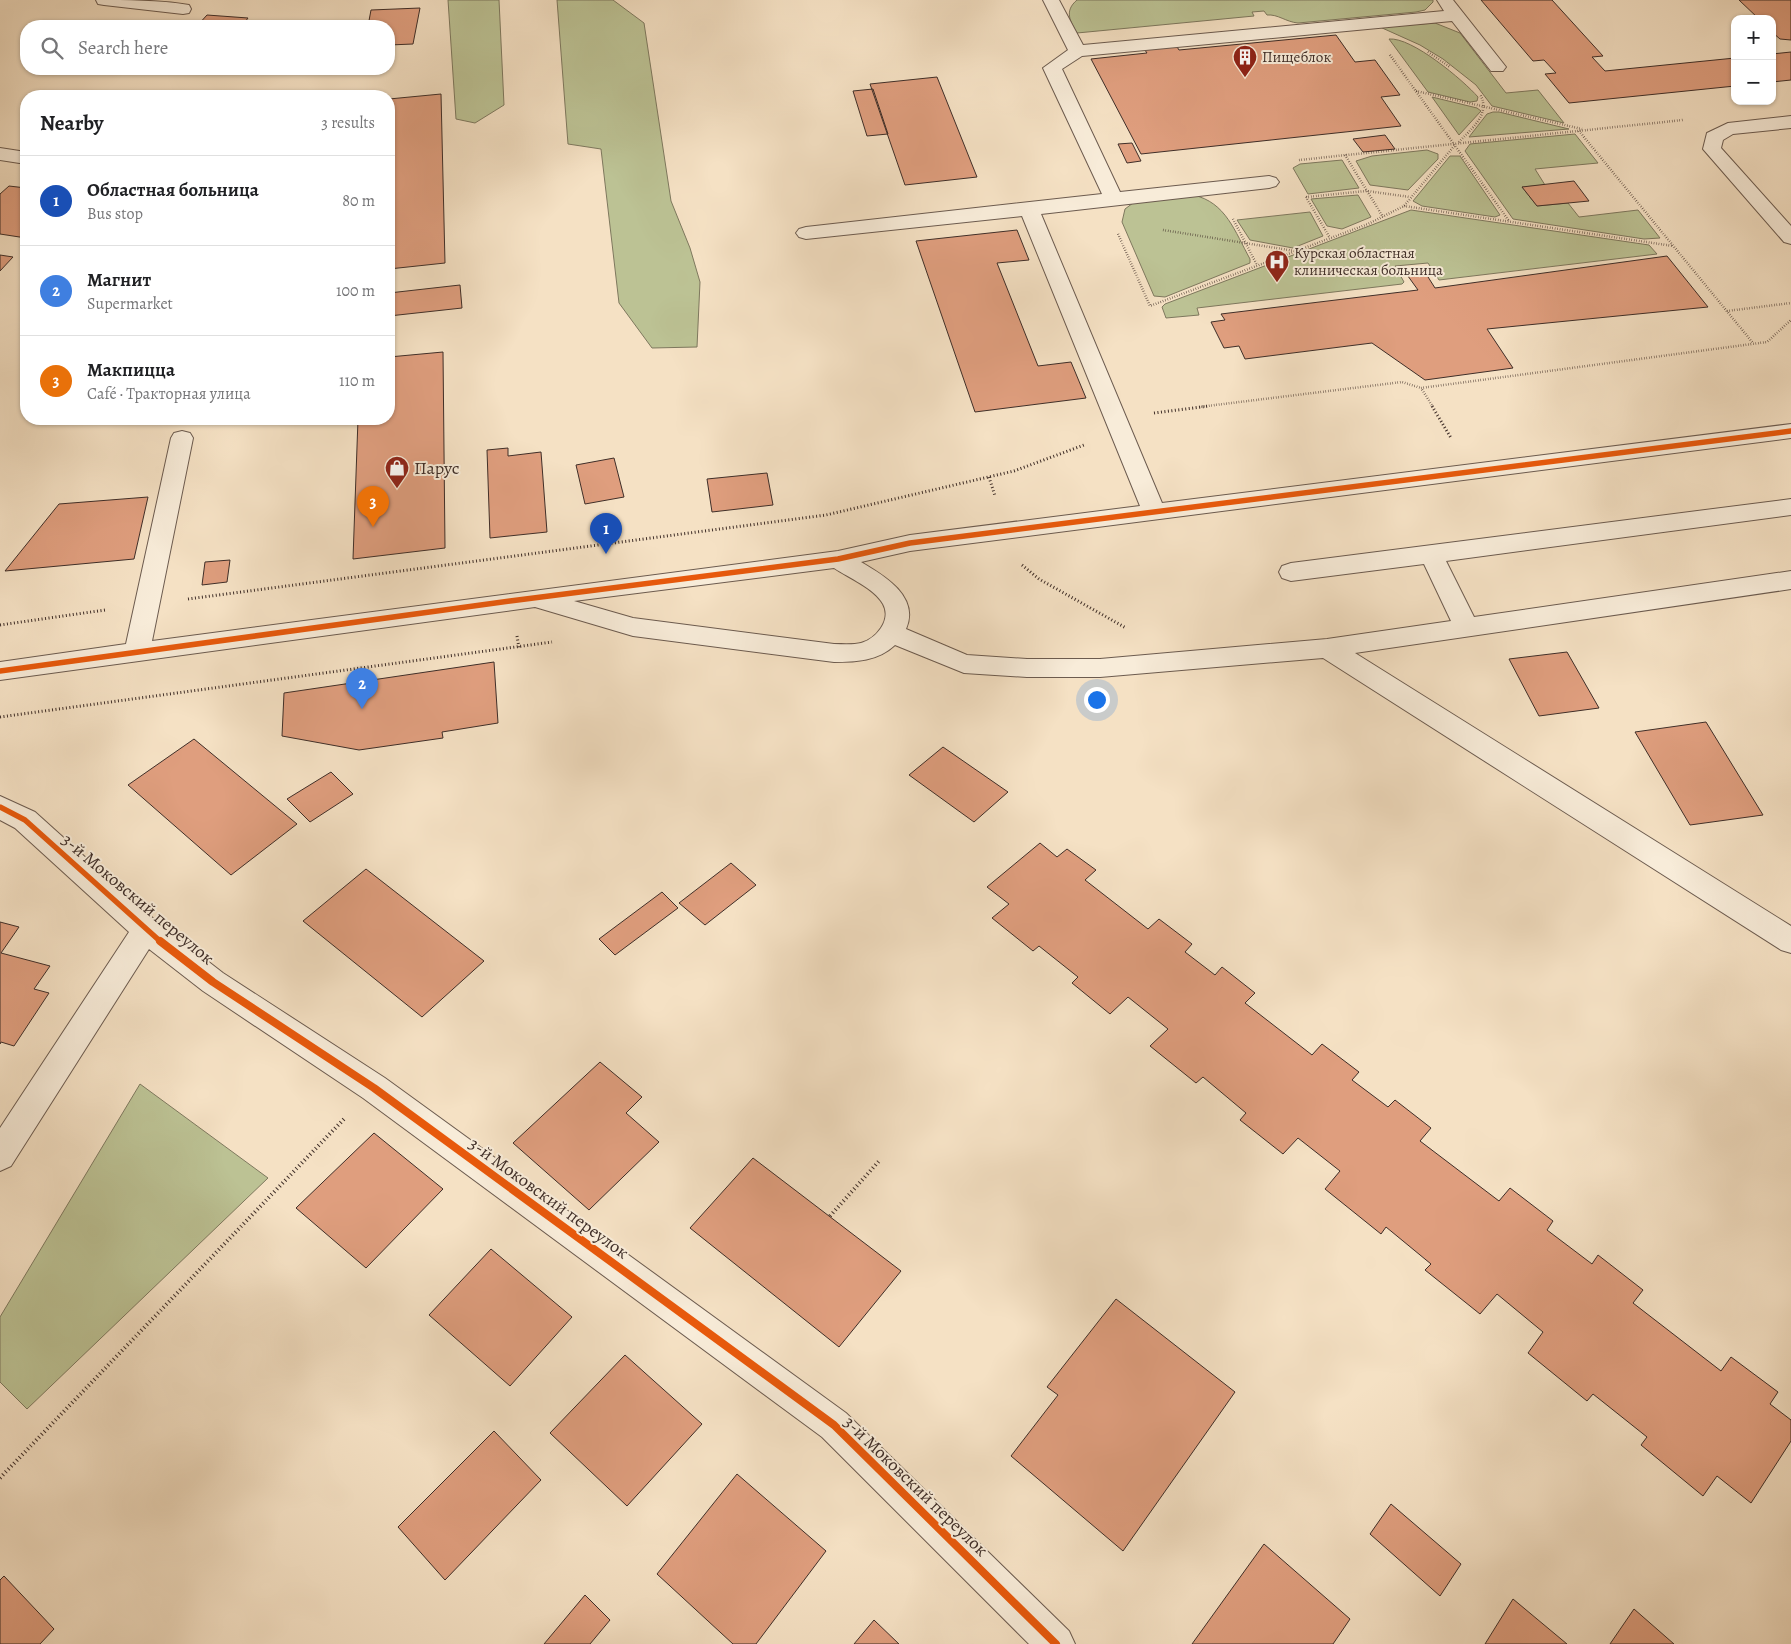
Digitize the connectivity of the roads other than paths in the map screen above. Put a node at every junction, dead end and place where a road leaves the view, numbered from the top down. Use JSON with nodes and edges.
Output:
{"nodes":[{"id":1,"x":104,"y":0,"type":"edge"},
{"id":2,"x":1051,"y":0,"type":"edge"},
{"id":3,"x":1444,"y":0,"type":"edge"},
{"id":4,"x":183,"y":9,"type":"dead end"},
{"id":5,"x":1456,"y":15,"type":"junction"},
{"id":6,"x":1077,"y":50,"type":"junction"},
{"id":7,"x":1497,"y":67,"type":"dead end"},
{"id":8,"x":1791,"y":122,"type":"edge"},
{"id":9,"x":0,"y":154,"type":"edge"},
{"id":10,"x":20,"y":157,"type":"edge"},
{"id":11,"x":1269,"y":182,"type":"dead end"},
{"id":12,"x":1113,"y":198,"type":"junction"},
{"id":13,"x":1029,"y":209,"type":"junction"},
{"id":14,"x":806,"y":233,"type":"dead end"},
{"id":15,"x":1791,"y":238,"type":"edge"},
{"id":16,"x":1791,"y":431,"type":"edge"},
{"id":17,"x":182,"y":438,"type":"dead end"},
{"id":18,"x":1791,"y":507,"type":"edge"},
{"id":19,"x":1154,"y":512,"type":"junction"},
{"id":20,"x":1431,"y":555,"type":"junction"},
{"id":21,"x":838,"y":560,"type":"junction"},
{"id":22,"x":1291,"y":572,"type":"dead end"},
{"id":23,"x":1791,"y":580,"type":"edge"},
{"id":24,"x":520,"y":599,"type":"junction"},
{"id":25,"x":1466,"y":626,"type":"junction"},
{"id":26,"x":892,"y":633,"type":"junction"},
{"id":27,"x":1327,"y":648,"type":"junction"},
{"id":28,"x":137,"y":652,"type":"junction"},
{"id":29,"x":1,"y":674,"type":"edge"},
{"id":30,"x":0,"y":807,"type":"edge"},
{"id":31,"x":146,"y":930,"type":"junction"},
{"id":32,"x":1791,"y":941,"type":"edge"},
{"id":33,"x":0,"y":1156,"type":"edge"},
{"id":34,"x":1056,"y":1644,"type":"edge"}],
"edges":[{"from":1,"to":4,"type":"street"},
{"from":2,"to":6,"type":"street"},
{"from":3,"to":5,"type":"street"},
{"from":5,"to":6,"type":"street"},
{"from":5,"to":7,"type":"street"},
{"from":6,"to":12,"type":"street"},
{"from":8,"to":15,"type":"street"},
{"from":9,"to":10,"type":"street"},
{"from":11,"to":12,"type":"street"},
{"from":12,"to":13,"type":"street"},
{"from":13,"to":14,"type":"street"},
{"from":13,"to":19,"type":"street"},
{"from":16,"to":19,"type":"street"},
{"from":17,"to":28,"type":"street"},
{"from":18,"to":20,"type":"street"},
{"from":19,"to":21,"type":"street"},
{"from":20,"to":22,"type":"street"},
{"from":20,"to":25,"type":"street"},
{"from":21,"to":24,"type":"street"},
{"from":21,"to":26,"type":"street"},
{"from":23,"to":25,"type":"street"},
{"from":24,"to":26,"type":"street"},
{"from":24,"to":28,"type":"street"},
{"from":25,"to":27,"type":"street"},
{"from":26,"to":27,"type":"street"},
{"from":27,"to":32,"type":"street"},
{"from":28,"to":29,"type":"street"},
{"from":30,"to":31,"type":"street","name":"3-й Моковский переулок"},
{"from":31,"to":33,"type":"street"},
{"from":31,"to":34,"type":"street","name":"3-й Моковский переулок"}]}
